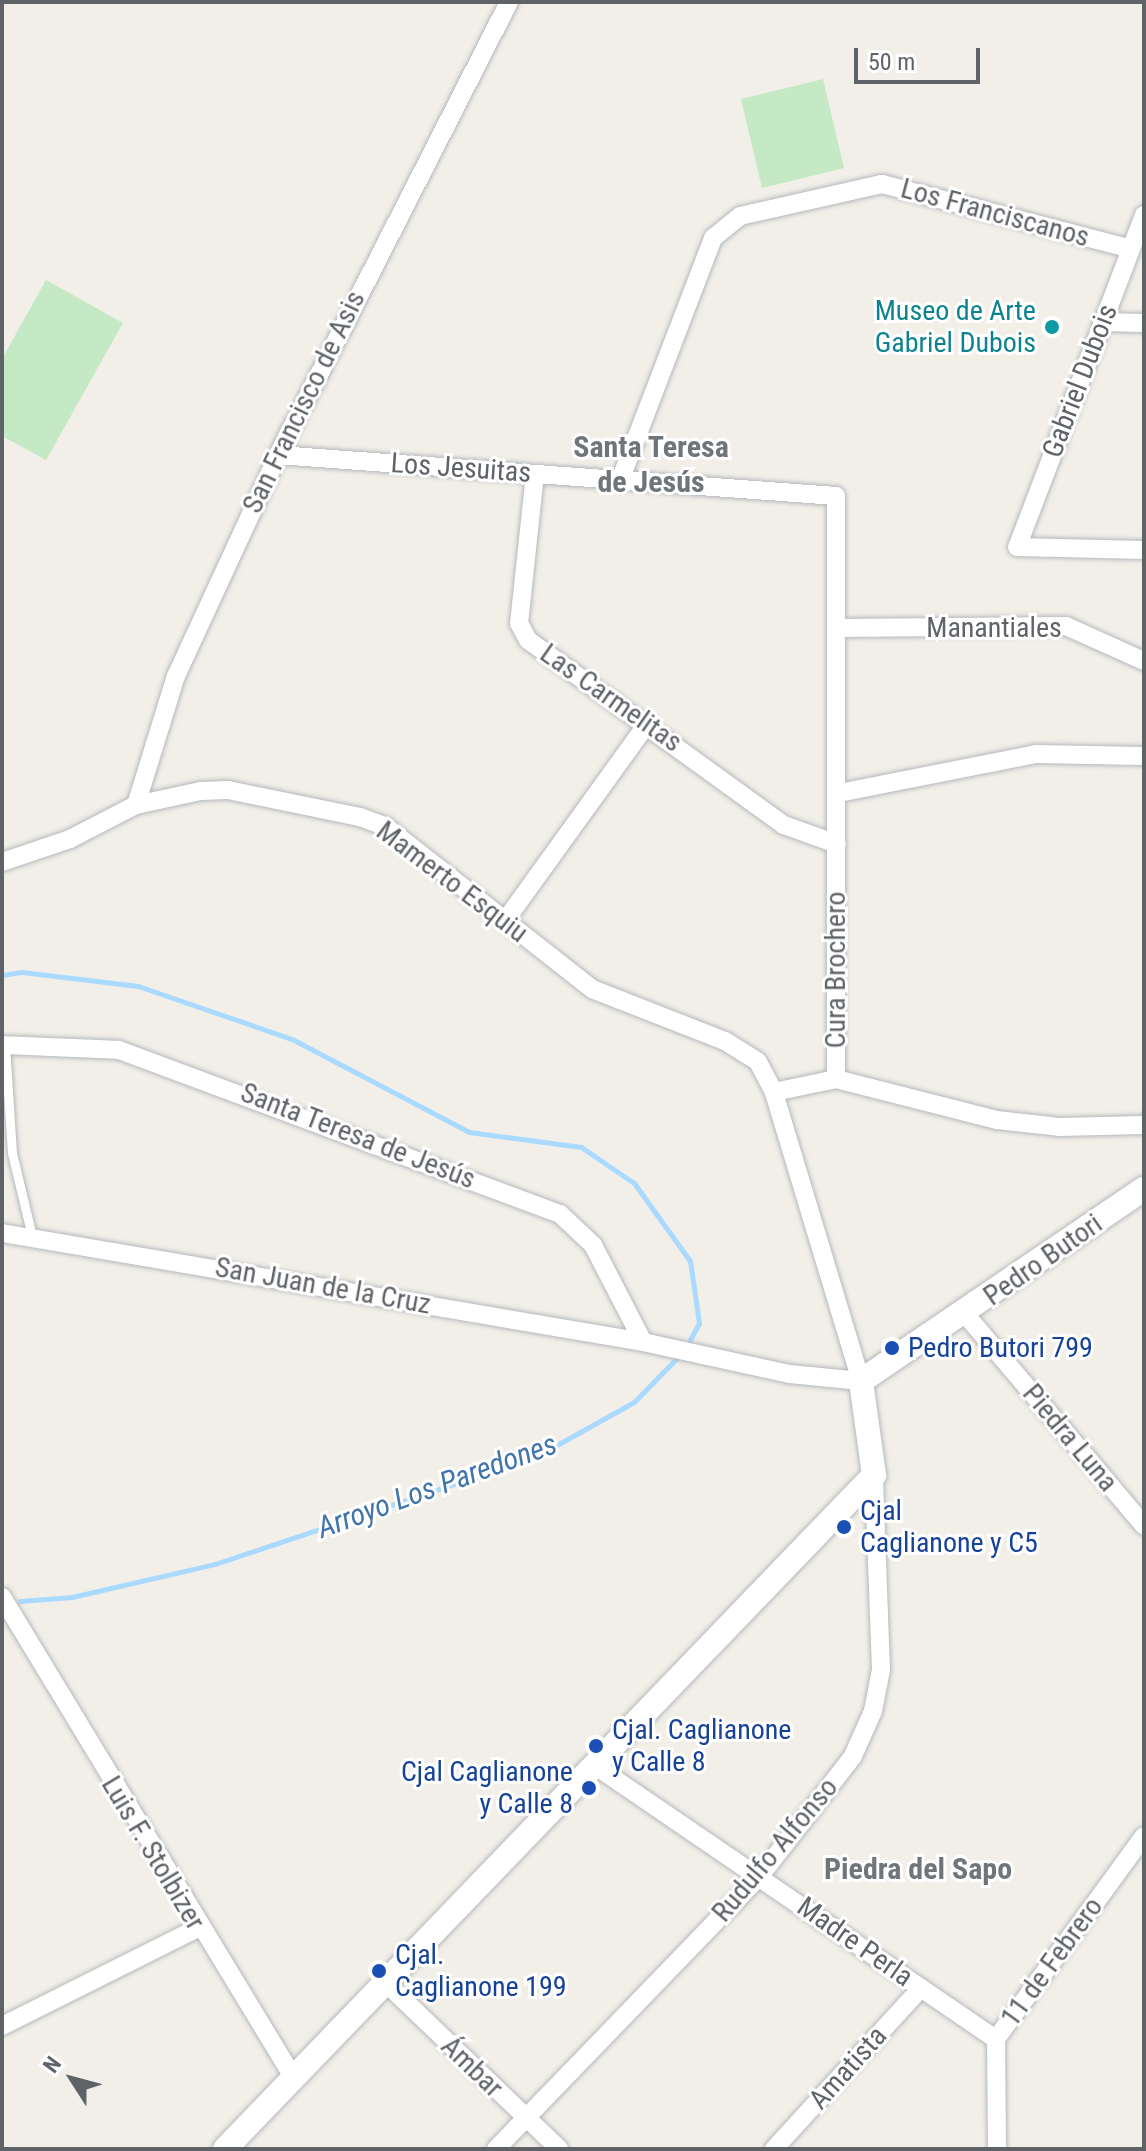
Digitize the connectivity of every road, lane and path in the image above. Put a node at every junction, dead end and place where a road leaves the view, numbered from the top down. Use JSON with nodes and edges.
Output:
{"nodes":[{"id":1,"x":504,"y":5,"type":"edge"},
{"id":2,"x":1144,"y":215,"type":"edge"},
{"id":3,"x":1131,"y":249,"type":"junction"},
{"id":4,"x":1102,"y":322,"type":"junction"},
{"id":5,"x":1144,"y":323,"type":"edge"},
{"id":6,"x":278,"y":455,"type":"junction"},
{"id":7,"x":535,"y":474,"type":"junction"},
{"id":8,"x":621,"y":478,"type":"junction"},
{"id":9,"x":836,"y":496,"type":"joint"},
{"id":10,"x":1144,"y":550,"type":"edge"},
{"id":11,"x":836,"y":628,"type":"junction"},
{"id":12,"x":1144,"y":661,"type":"edge"},
{"id":13,"x":648,"y":723,"type":"junction"},
{"id":14,"x":1144,"y":756,"type":"edge"},
{"id":15,"x":839,"y":793,"type":"junction"},
{"id":16,"x":136,"y":805,"type":"junction"},
{"id":17,"x":837,"y":844,"type":"junction"},
{"id":18,"x":2,"y":862,"type":"edge"},
{"id":19,"x":505,"y":921,"type":"junction"},
{"id":20,"x":3,"y":1045,"type":"edge"},
{"id":21,"x":836,"y":1079,"type":"junction"},
{"id":22,"x":774,"y":1092,"type":"junction"},
{"id":23,"x":1144,"y":1125,"type":"edge"},
{"id":24,"x":1144,"y":1189,"type":"edge"},
{"id":25,"x":2,"y":1233,"type":"edge"},
{"id":26,"x":32,"y":1236,"type":"junction"},
{"id":27,"x":966,"y":1315,"type":"junction"},
{"id":28,"x":643,"y":1342,"type":"junction"},
{"id":29,"x":861,"y":1381,"type":"junction"},
{"id":30,"x":874,"y":1475,"type":"junction"},
{"id":31,"x":1144,"y":1526,"type":"edge"},
{"id":32,"x":2,"y":1597,"type":"edge"},
{"id":33,"x":594,"y":1765,"type":"junction"},
{"id":34,"x":1144,"y":1836,"type":"edge"},
{"id":35,"x":760,"y":1876,"type":"junction"},
{"id":36,"x":198,"y":1928,"type":"junction"},
{"id":37,"x":386,"y":1983,"type":"junction"},
{"id":38,"x":921,"y":1988,"type":"junction"},
{"id":39,"x":2,"y":2026,"type":"edge"},
{"id":40,"x":996,"y":2039,"type":"junction"},
{"id":41,"x":293,"y":2077,"type":"junction"},
{"id":42,"x":526,"y":2119,"type":"junction"},
{"id":43,"x":225,"y":2149,"type":"edge"},
{"id":44,"x":496,"y":2149,"type":"edge"},
{"id":45,"x":559,"y":2149,"type":"edge"},
{"id":46,"x":774,"y":2149,"type":"edge"},
{"id":47,"x":997,"y":2149,"type":"edge"}],
"edges":[{"from":1,"to":6,"type":"street","name":"San Francisco de Asis"},
{"from":2,"to":3,"type":"street","name":"Gabriel Dubois"},
{"from":3,"to":4,"type":"street","name":"Gabriel Dubois"},
{"from":3,"to":8,"type":"street","name":"Los Franciscanos"},
{"from":4,"to":5,"type":"street"},
{"from":4,"to":10,"type":"street","name":"Gabriel Dubois"},
{"from":6,"to":7,"type":"street","name":"Los Jesuitas"},
{"from":6,"to":16,"type":"street","name":"San Francisco de Asis"},
{"from":7,"to":8,"type":"street","name":"Los Jesuitas"},
{"from":7,"to":13,"type":"street","name":"Las Carmelitas"},
{"from":8,"to":9,"type":"street","name":"Los Jesuitas"},
{"from":9,"to":11,"type":"street","name":"Cura Brochero"},
{"from":11,"to":12,"type":"street","name":"Manantiales"},
{"from":11,"to":15,"type":"street","name":"Cura Brochero"},
{"from":13,"to":17,"type":"street","name":"Las Carmelitas"},
{"from":13,"to":19,"type":"street"},
{"from":14,"to":15,"type":"street"},
{"from":15,"to":17,"type":"street","name":"Cura Brochero"},
{"from":16,"to":18,"type":"street","name":"Mamerto Esquiu"},
{"from":16,"to":19,"type":"street","name":"Mamerto Esquiu"},
{"from":17,"to":21,"type":"street","name":"Cura Brochero"},
{"from":19,"to":22,"type":"street","name":"Mamerto Esquiu"},
{"from":20,"to":26,"type":"lane"},
{"from":20,"to":28,"type":"street","name":"Santa Teresa de Jesús"},
{"from":21,"to":22,"type":"street","name":"Cura Brochero"},
{"from":21,"to":23,"type":"street"},
{"from":22,"to":29,"type":"street"},
{"from":24,"to":27,"type":"street","name":"Pedro Butori"},
{"from":25,"to":26,"type":"street","name":"San Juan de la Cruz"},
{"from":26,"to":28,"type":"street","name":"San Juan de la Cruz"},
{"from":27,"to":29,"type":"street","name":"Pedro Butori"},
{"from":27,"to":31,"type":"street","name":"Piedra Luna"},
{"from":28,"to":29,"type":"street","name":"San Juan de la Cruz"},
{"from":29,"to":30,"type":"street"},
{"from":30,"to":33,"type":"street"},
{"from":30,"to":35,"type":"street","name":"Rudulfo Alfonso"},
{"from":32,"to":36,"type":"street","name":"Luis F. Stolbizer"},
{"from":33,"to":35,"type":"street","name":"Madre Perla"},
{"from":33,"to":37,"type":"street"},
{"from":34,"to":40,"type":"street","name":"11 de Febrero"},
{"from":35,"to":38,"type":"street","name":"Madre Perla"},
{"from":35,"to":42,"type":"street","name":"Rudulfo Alfonso"},
{"from":36,"to":39,"type":"street"},
{"from":36,"to":41,"type":"street","name":"Luis F. Stolbizer"},
{"from":37,"to":41,"type":"street"},
{"from":37,"to":42,"type":"street","name":"Ámbar"},
{"from":38,"to":40,"type":"street","name":"Madre Perla"},
{"from":38,"to":46,"type":"street","name":"Amatista"},
{"from":40,"to":47,"type":"street","name":"11 de Febrero"},
{"from":41,"to":43,"type":"street"},
{"from":42,"to":44,"type":"street","name":"Rudulfo Alfonso"},
{"from":42,"to":45,"type":"street","name":"Ámbar"}]}
